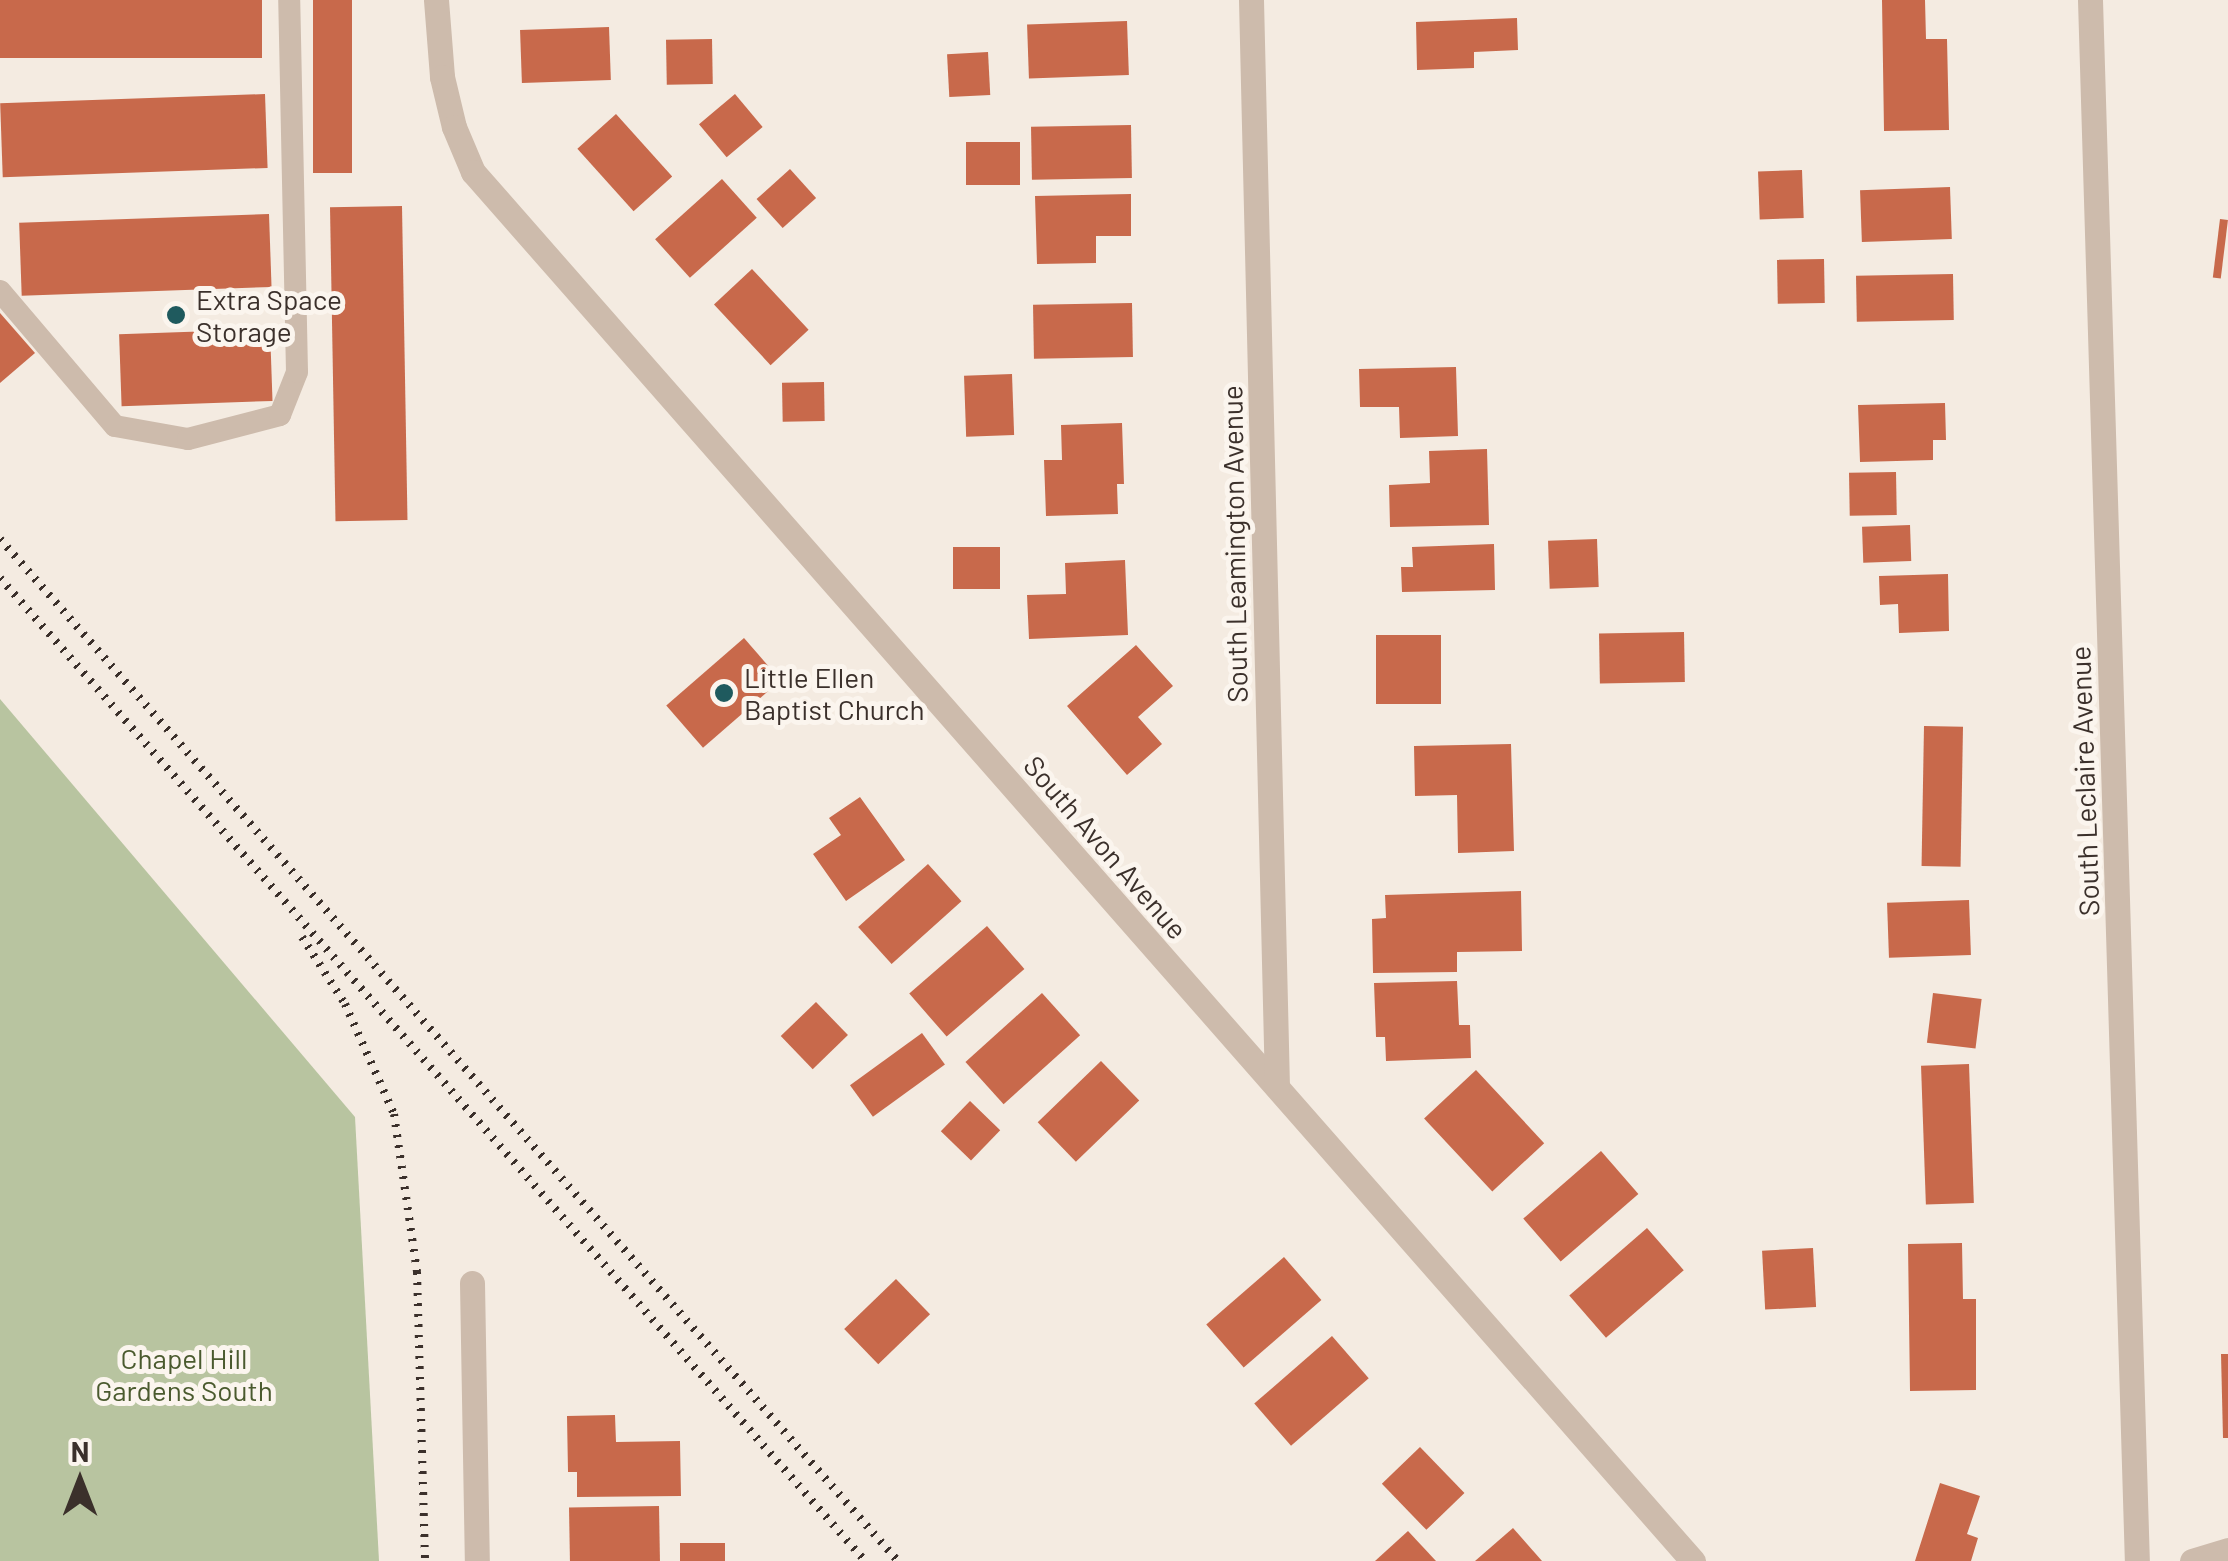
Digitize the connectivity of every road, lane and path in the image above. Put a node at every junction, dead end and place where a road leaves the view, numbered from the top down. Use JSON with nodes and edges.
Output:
{"nodes":[{"id":1,"x":289,"y":0,"type":"edge"},
{"id":2,"x":436,"y":0,"type":"edge"},
{"id":3,"x":1251,"y":0,"type":"edge"},
{"id":4,"x":2090,"y":0,"type":"edge"},
{"id":5,"x":0,"y":291,"type":"edge"},
{"id":6,"x":1277,"y":1087,"type":"junction"},
{"id":7,"x":472,"y":1283,"type":"dead end"},
{"id":8,"x":2228,"y":1550,"type":"edge"},
{"id":9,"x":477,"y":1561,"type":"edge"},
{"id":10,"x":1693,"y":1561,"type":"edge"},
{"id":11,"x":2137,"y":1561,"type":"edge"},
{"id":12,"x":2192,"y":1561,"type":"edge"}],
"edges":[{"from":1,"to":5,"type":"lane"},
{"from":2,"to":6,"type":"street","name":"South Avon Avenue"},
{"from":3,"to":6,"type":"street","name":"South Leamington Avenue"},
{"from":4,"to":11,"type":"street","name":"South Leclaire Avenue"},
{"from":6,"to":10,"type":"street","name":"South Avon Avenue"},
{"from":7,"to":9,"type":"street"},
{"from":8,"to":12,"type":"street"}]}
